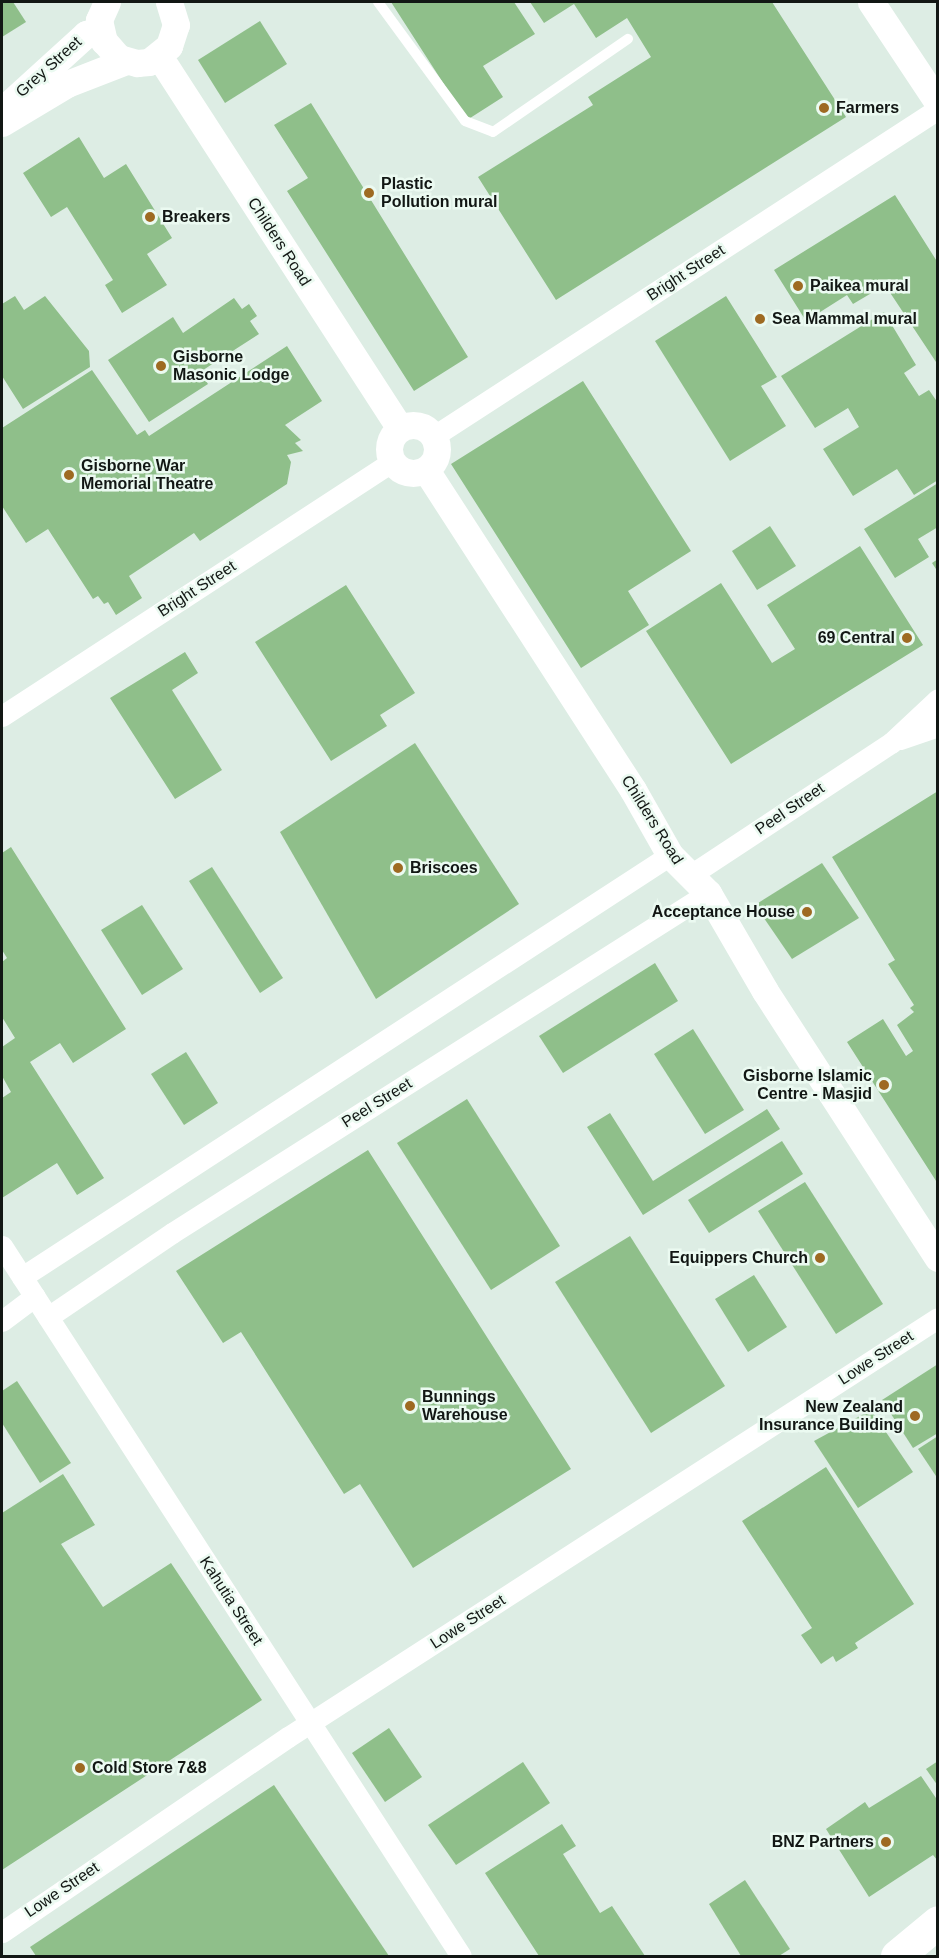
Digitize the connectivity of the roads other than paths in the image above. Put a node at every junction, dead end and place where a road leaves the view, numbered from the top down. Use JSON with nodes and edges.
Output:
{"nodes":[{"id":1,"x":107,"y":2,"type":"edge"},
{"id":2,"x":170,"y":2,"type":"edge"},
{"id":3,"x":378,"y":2,"type":"edge"},
{"id":4,"x":871,"y":2,"type":"edge"},
{"id":5,"x":100,"y":30,"type":"junction"},
{"id":6,"x":628,"y":39,"type":"dead end"},
{"id":7,"x":159,"y":56,"type":"junction"},
{"id":8,"x":126,"y":61,"type":"junction"},
{"id":9,"x":938,"y":103,"type":"edge"},
{"id":10,"x":938,"y":109,"type":"edge"},
{"id":11,"x":2,"y":110,"type":"edge"},
{"id":12,"x":2,"y":123,"type":"edge"},
{"id":13,"x":400,"y":428,"type":"junction"},
{"id":14,"x":434,"y":436,"type":"junction"},
{"id":15,"x":393,"y":462,"type":"junction"},
{"id":16,"x":426,"y":470,"type":"junction"},
{"id":17,"x":938,"y":699,"type":"edge"},
{"id":18,"x":2,"y":716,"type":"edge"},
{"id":19,"x":938,"y":726,"type":"edge"},
{"id":20,"x":891,"y":743,"type":"junction"},
{"id":21,"x":670,"y":855,"type":"junction"},
{"id":22,"x":699,"y":885,"type":"junction"},
{"id":23,"x":2,"y":1246,"type":"edge"},
{"id":24,"x":938,"y":1258,"type":"edge"},
{"id":25,"x":22,"y":1277,"type":"junction"},
{"id":26,"x":35,"y":1296,"type":"junction"},
{"id":27,"x":48,"y":1317,"type":"junction"},
{"id":28,"x":938,"y":1318,"type":"edge"},
{"id":29,"x":2,"y":1321,"type":"edge"},
{"id":30,"x":310,"y":1723,"type":"junction"},
{"id":31,"x":938,"y":1922,"type":"edge"},
{"id":32,"x":2,"y":1932,"type":"edge"},
{"id":33,"x":903,"y":1955,"type":"edge"},
{"id":34,"x":461,"y":1956,"type":"edge"}],
"edges":[{"from":1,"to":5,"type":"street"},
{"from":2,"to":7,"type":"street"},
{"from":3,"to":6,"type":"lane"},
{"from":4,"to":9,"type":"street"},
{"from":5,"to":8,"type":"street"},
{"from":5,"to":11,"type":"street","name":"Grey Street"},
{"from":7,"to":8,"type":"street","name":"Grey Street"},
{"from":7,"to":13,"type":"street","name":"Childers Road"},
{"from":8,"to":12,"type":"street","name":"Grey Street"},
{"from":10,"to":14,"type":"street","name":"Bright Street"},
{"from":13,"to":14,"type":"street"},
{"from":13,"to":15,"type":"street"},
{"from":14,"to":16,"type":"street"},
{"from":15,"to":16,"type":"street"},
{"from":15,"to":18,"type":"street","name":"Bright Street"},
{"from":16,"to":21,"type":"street","name":"Childers Road"},
{"from":17,"to":20,"type":"street","name":"Peel Street"},
{"from":19,"to":20,"type":"street","name":"Peel Street"},
{"from":20,"to":22,"type":"street","name":"Peel Street"},
{"from":21,"to":22,"type":"street","name":"Childers Road"},
{"from":21,"to":25,"type":"street"},
{"from":22,"to":24,"type":"street","name":"Childers Road"},
{"from":22,"to":27,"type":"street","name":"Peel Street"},
{"from":23,"to":25,"type":"street","name":"Kahutia Street"},
{"from":25,"to":26,"type":"street","name":"Kahutia Street"},
{"from":26,"to":27,"type":"street","name":"Kahutia Street"},
{"from":26,"to":29,"type":"street"},
{"from":27,"to":30,"type":"street","name":"Kahutia Street"},
{"from":28,"to":30,"type":"street","name":"Lowe Street"},
{"from":30,"to":32,"type":"street","name":"Lowe Street"},
{"from":30,"to":34,"type":"street","name":"Kahutia Street"},
{"from":31,"to":33,"type":"highway"}]}
